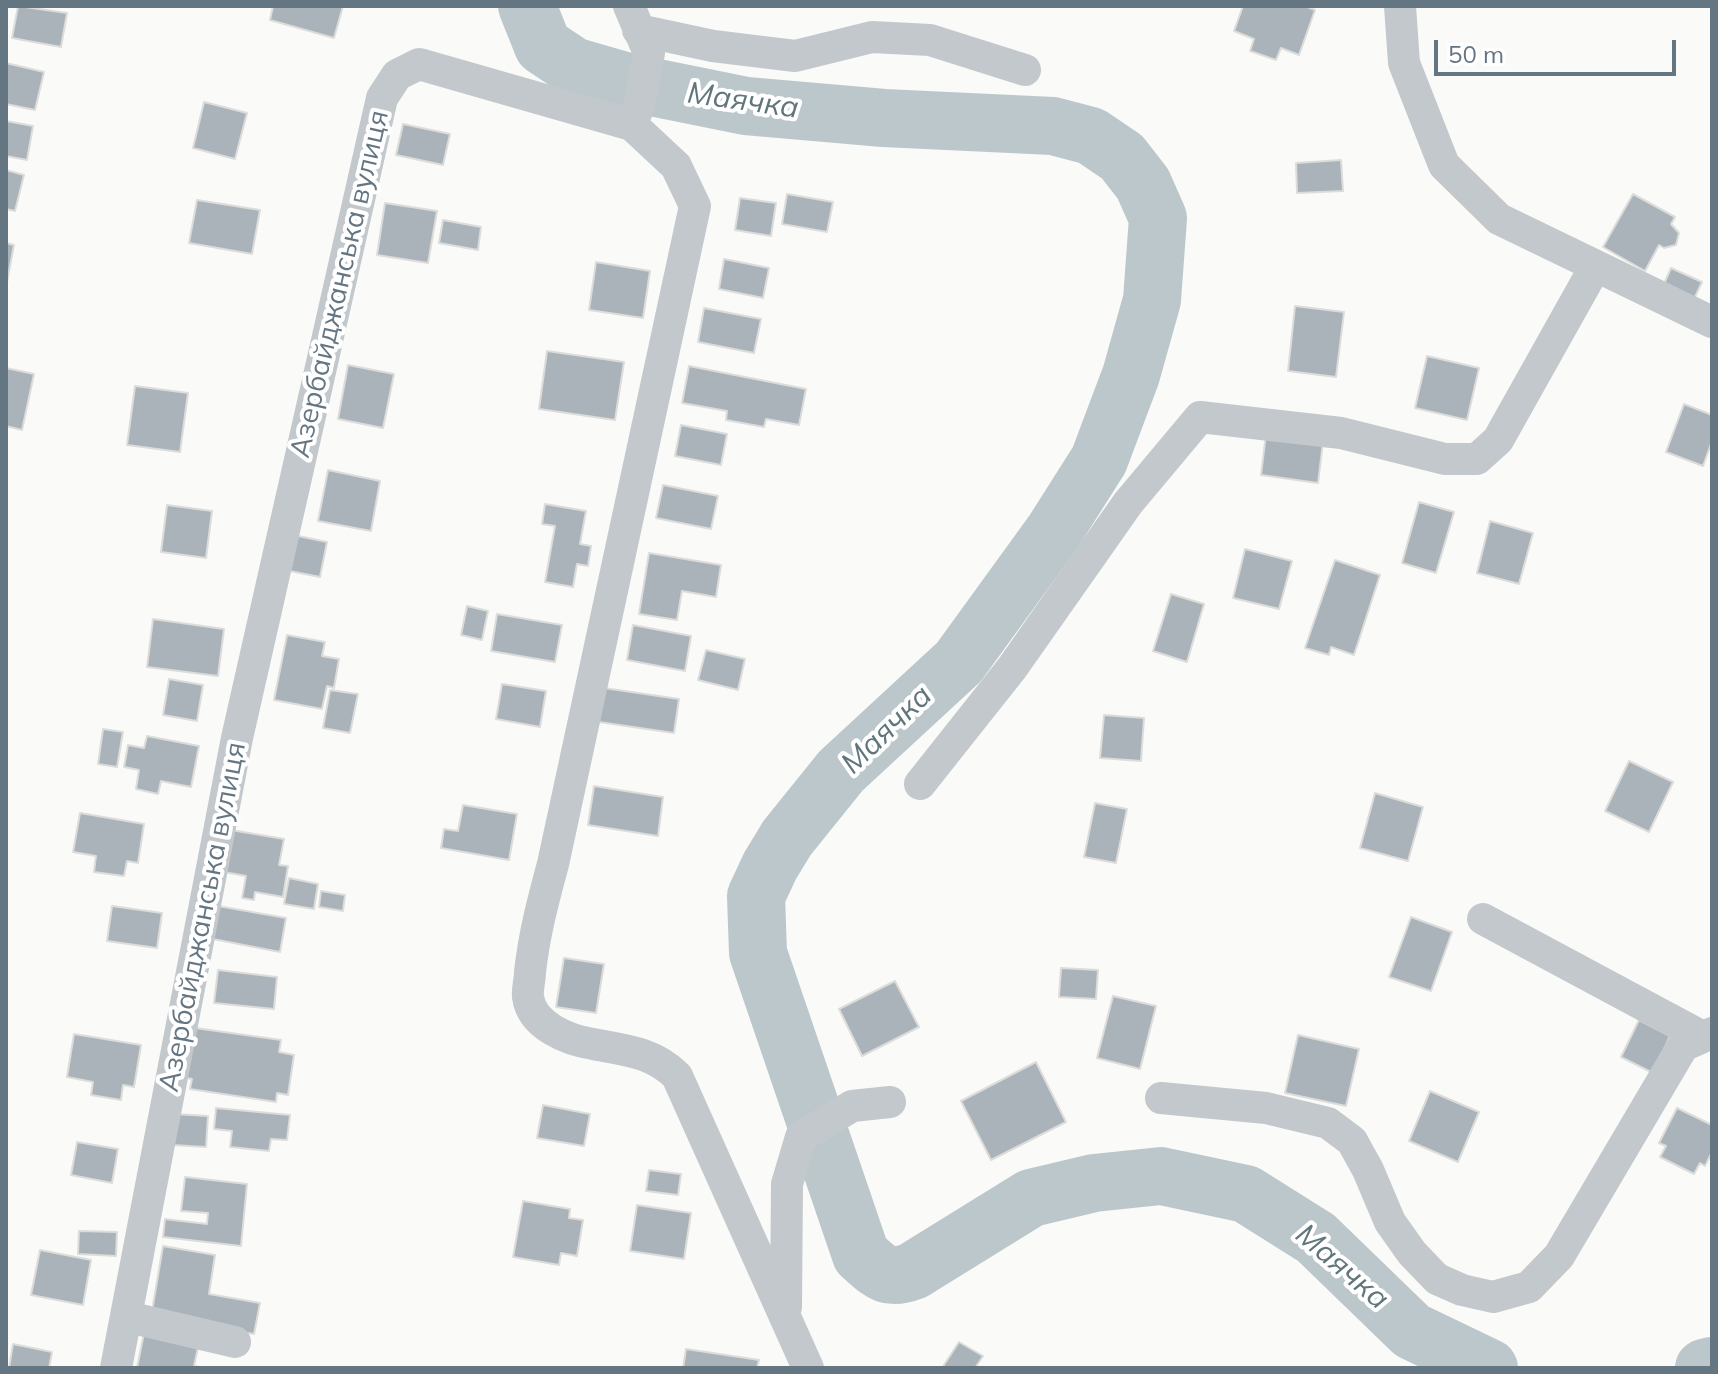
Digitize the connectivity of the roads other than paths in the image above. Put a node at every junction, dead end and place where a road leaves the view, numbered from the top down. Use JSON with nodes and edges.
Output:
{"nodes":[{"id":1,"x":1400,"y":6,"type":"edge"},
{"id":2,"x":639,"y":30,"type":"edge"},
{"id":3,"x":1025,"y":70,"type":"dead end"},
{"id":4,"x":636,"y":114,"type":"junction"},
{"id":5,"x":1595,"y":267,"type":"junction"},
{"id":6,"x":1712,"y":322,"type":"edge"},
{"id":7,"x":920,"y":784,"type":"dead end"},
{"id":8,"x":1483,"y":919,"type":"dead end"},
{"id":9,"x":1708,"y":1035,"type":"edge"},
{"id":10,"x":1161,"y":1098,"type":"dead end"},
{"id":11,"x":890,"y":1102,"type":"dead end"},
{"id":12,"x":128,"y":1317,"type":"junction"},
{"id":13,"x":785,"y":1318,"type":"junction"},
{"id":14,"x":235,"y":1342,"type":"dead end"},
{"id":15,"x":116,"y":1368,"type":"edge"},
{"id":16,"x":808,"y":1368,"type":"edge"}],
"edges":[{"from":1,"to":5,"type":"street"},
{"from":2,"to":3,"type":"street"},
{"from":2,"to":4,"type":"street"},
{"from":4,"to":12,"type":"street","name":"Азербайджанська вулиця"},
{"from":4,"to":13,"type":"street","name":"Азербайджанська вулиця"},
{"from":5,"to":6,"type":"street"},
{"from":5,"to":7,"type":"street"},
{"from":8,"to":9,"type":"street"},
{"from":9,"to":10,"type":"street"},
{"from":11,"to":13,"type":"street"},
{"from":12,"to":14,"type":"street"},
{"from":12,"to":15,"type":"street","name":"Азербайджанська вулиця"},
{"from":13,"to":16,"type":"street","name":"Азербайджанська вулиця"}]}
